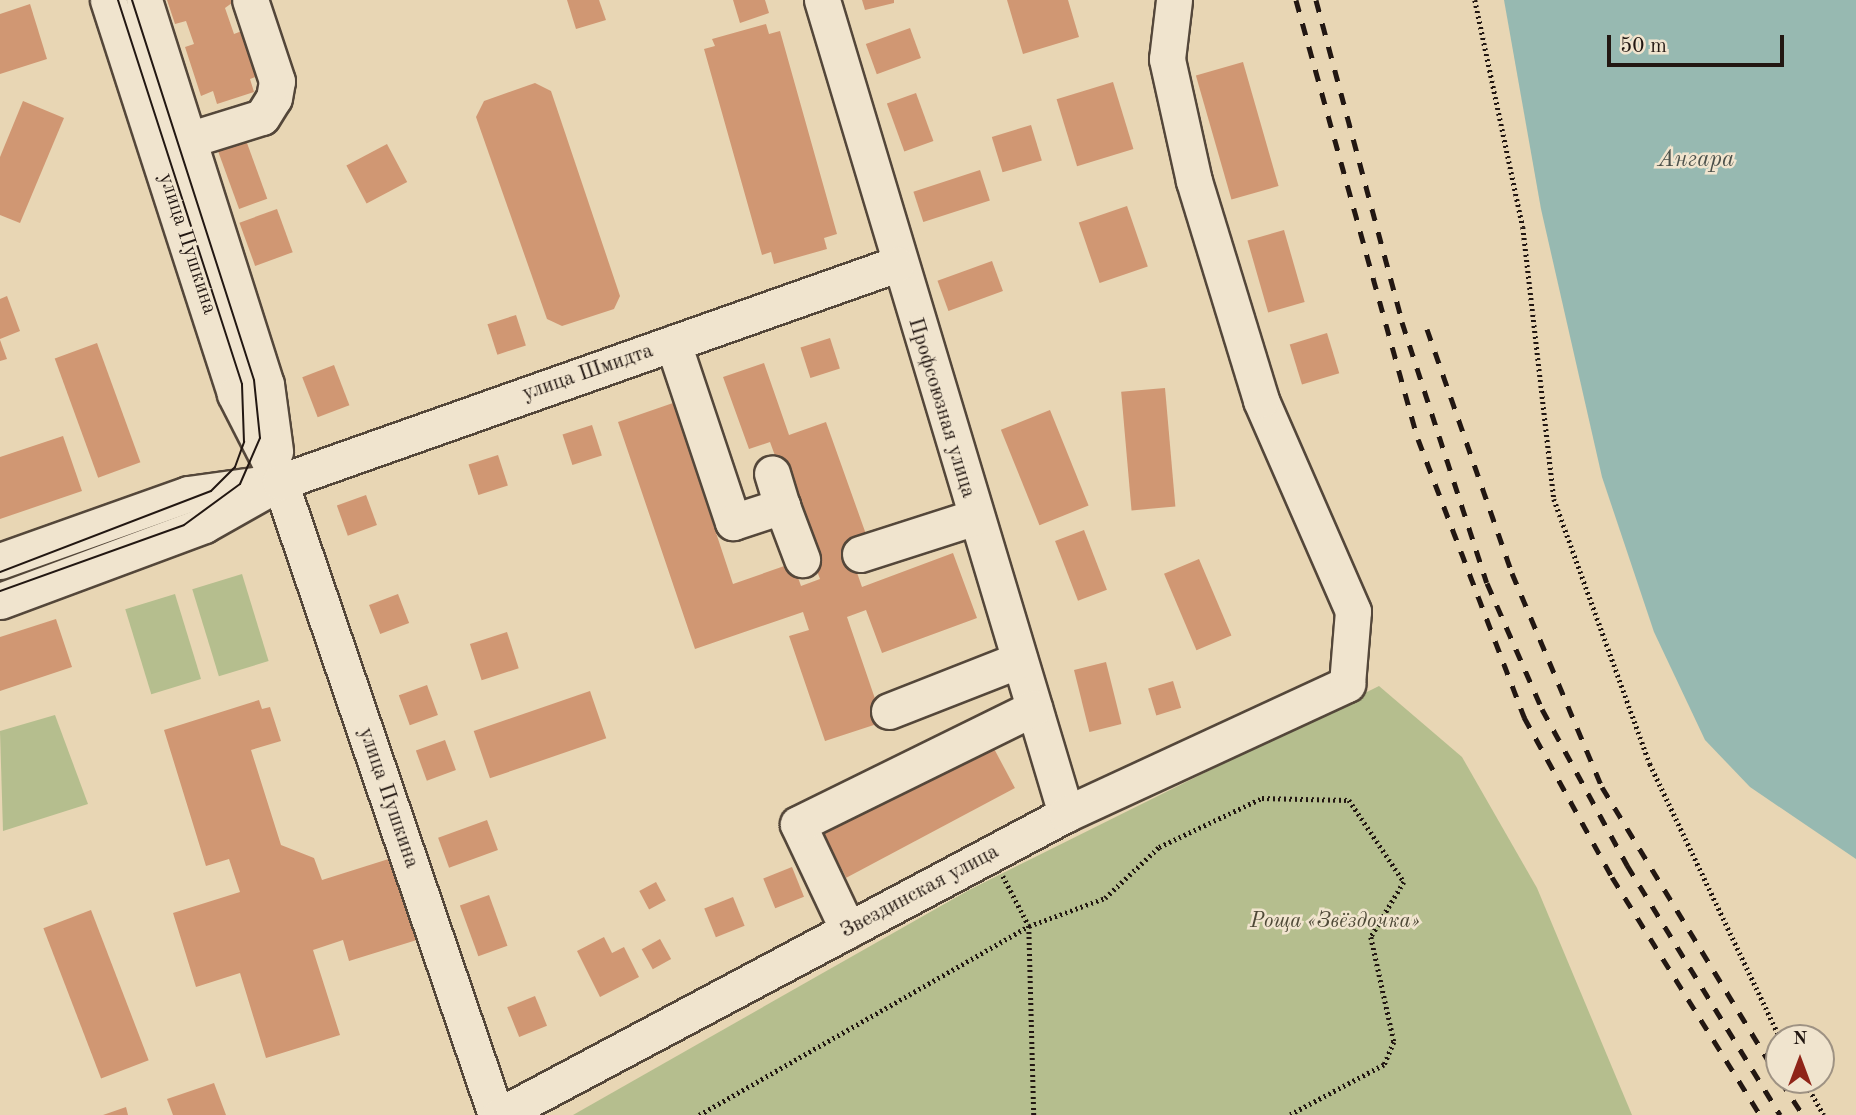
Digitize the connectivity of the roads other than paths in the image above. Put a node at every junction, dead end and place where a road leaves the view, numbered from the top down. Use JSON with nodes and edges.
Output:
{"nodes":[{"id":1,"x":108,"y":0,"type":"edge"},
{"id":2,"x":144,"y":0,"type":"edge"},
{"id":3,"x":250,"y":0,"type":"edge"},
{"id":4,"x":822,"y":0,"type":"edge"},
{"id":5,"x":1174,"y":0,"type":"edge"},
{"id":6,"x":188,"y":140,"type":"junction"},
{"id":7,"x":897,"y":264,"type":"junction"},
{"id":8,"x":673,"y":343,"type":"junction"},
{"id":9,"x":280,"y":482,"type":"junction"},
{"id":10,"x":975,"y":517,"type":"junction"},
{"id":11,"x":860,"y":554,"type":"dead end"},
{"id":12,"x":802,"y":559,"type":"dead end"},
{"id":13,"x":0,"y":561,"type":"edge"},
{"id":14,"x":0,"y":601,"type":"edge"},
{"id":15,"x":1019,"y":660,"type":"junction"},
{"id":16,"x":1034,"y":708,"type":"junction"},
{"id":17,"x":889,"y":711,"type":"dead end"},
{"id":18,"x":1066,"y":814,"type":"junction"},
{"id":19,"x":848,"y":930,"type":"junction"},
{"id":20,"x":498,"y":1115,"type":"edge"}],
"edges":[{"from":1,"to":9,"type":"street","name":"улица Пушкина"},
{"from":2,"to":6,"type":"street","name":"улица Пушкина"},
{"from":3,"to":6,"type":"street"},
{"from":4,"to":7,"type":"street","name":"Профсоюзная улица"},
{"from":5,"to":18,"type":"street","name":"Звездинская улица"},
{"from":6,"to":9,"type":"street","name":"улица Пушкина"},
{"from":7,"to":8,"type":"street","name":"улица Шмидта"},
{"from":7,"to":10,"type":"street","name":"Профсоюзная улица"},
{"from":8,"to":9,"type":"street","name":"улица Шмидта"},
{"from":8,"to":12,"type":"street"},
{"from":9,"to":13,"type":"street","name":"улица Шмидта"},
{"from":9,"to":14,"type":"street","name":"улица Шмидта"},
{"from":9,"to":20,"type":"street","name":"улица Пушкина"},
{"from":10,"to":11,"type":"street"},
{"from":10,"to":15,"type":"street","name":"Профсоюзная улица"},
{"from":15,"to":16,"type":"street","name":"Профсоюзная улица"},
{"from":15,"to":17,"type":"street"},
{"from":16,"to":18,"type":"street","name":"Профсоюзная улица"},
{"from":16,"to":19,"type":"street"},
{"from":18,"to":19,"type":"street","name":"Звездинская улица"},
{"from":19,"to":20,"type":"street","name":"Звездинская улица"}]}
